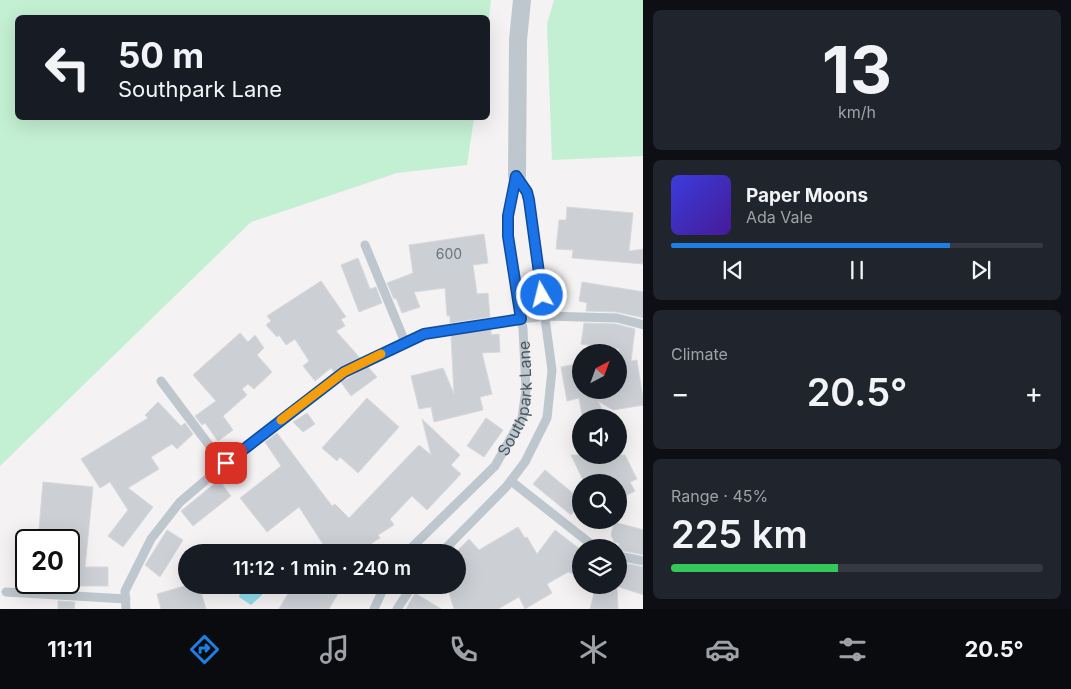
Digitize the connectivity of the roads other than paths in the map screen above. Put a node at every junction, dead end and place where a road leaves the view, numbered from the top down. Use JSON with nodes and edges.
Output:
{"nodes":[{"id":1,"x":522,"y":0,"type":"edge"},
{"id":2,"x":516,"y":176,"type":"junction"},
{"id":3,"x":365,"y":245,"type":"dead end"},
{"id":4,"x":545,"y":316,"type":"junction"},
{"id":5,"x":521,"y":319,"type":"junction"},
{"id":6,"x":643,"y":325,"type":"edge"},
{"id":7,"x":405,"y":342,"type":"junction"},
{"id":8,"x":161,"y":381,"type":"dead end"},
{"id":9,"x":224,"y":465,"type":"junction"},
{"id":10,"x":510,"y":481,"type":"junction"},
{"id":11,"x":584,"y":539,"type":"edge"},
{"id":12,"x":415,"y":544,"type":"edge"},
{"id":13,"x":450,"y":544,"type":"edge"},
{"id":14,"x":627,"y":558,"type":"edge"},
{"id":15,"x":643,"y":561,"type":"edge"},
{"id":16,"x":6,"y":592,"type":"dead end"},
{"id":17,"x":381,"y":594,"type":"edge"},
{"id":18,"x":407,"y":594,"type":"edge"},
{"id":19,"x":126,"y":599,"type":"junction"},
{"id":20,"x":126,"y":609,"type":"edge"},
{"id":21,"x":374,"y":609,"type":"edge"},
{"id":22,"x":397,"y":609,"type":"edge"}],
"edges":[{"from":1,"to":2,"type":"street","name":"Southpark Lane"},
{"from":2,"to":4,"type":"lane","name":"Southpark Lane"},
{"from":2,"to":5,"type":"lane","name":"Southpark Lane"},
{"from":3,"to":7,"type":"lane"},
{"from":4,"to":5,"type":"lane"},
{"from":4,"to":6,"type":"lane"},
{"from":4,"to":10,"type":"lane","name":"Southpark Lane"},
{"from":5,"to":7,"type":"lane"},
{"from":5,"to":12,"type":"lane","name":"Southpark Lane"},
{"from":7,"to":9,"type":"lane"},
{"from":8,"to":9,"type":"lane"},
{"from":9,"to":19,"type":"lane"},
{"from":10,"to":11,"type":"lane"},
{"from":10,"to":13,"type":"lane","name":"Southpark Lane"},
{"from":14,"to":15,"type":"lane"},
{"from":16,"to":19,"type":"lane"},
{"from":17,"to":21,"type":"lane"},
{"from":18,"to":22,"type":"lane"},
{"from":19,"to":20,"type":"lane"}]}
